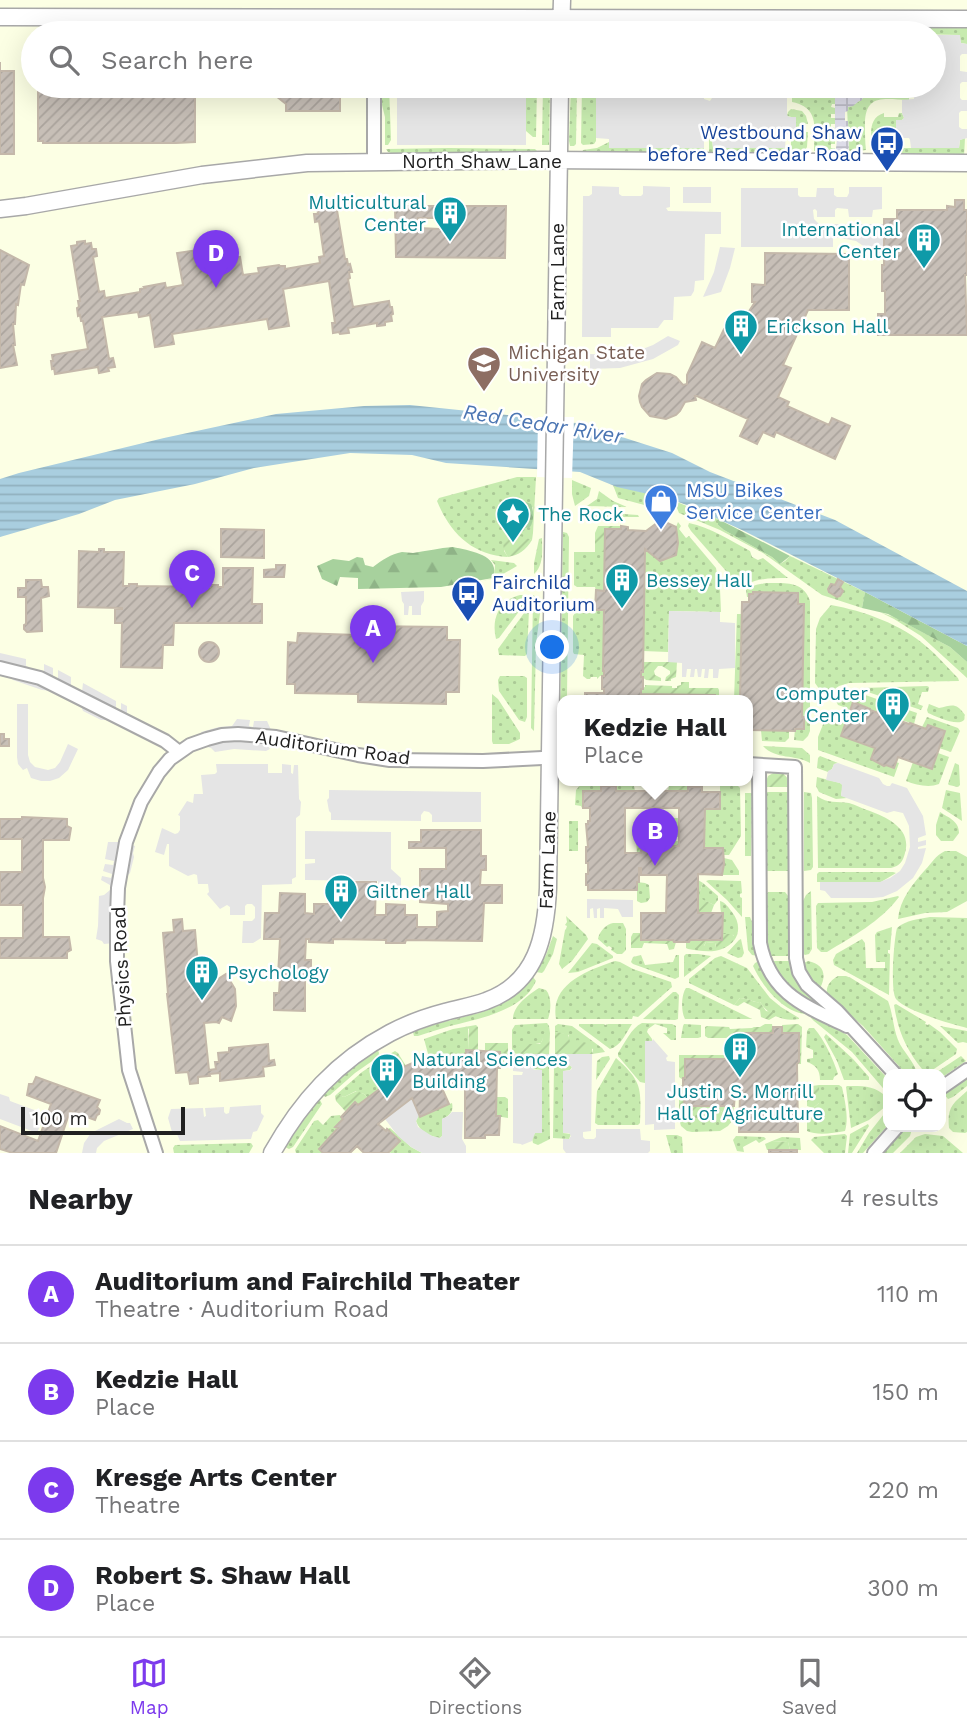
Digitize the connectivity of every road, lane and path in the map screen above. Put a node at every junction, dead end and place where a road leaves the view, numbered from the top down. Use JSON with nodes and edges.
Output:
{"nodes":[{"id":1,"x":562,"y":0,"type":"edge"},
{"id":2,"x":0,"y":17,"type":"edge"},
{"id":3,"x":967,"y":19,"type":"edge"},
{"id":4,"x":166,"y":21,"type":"edge"},
{"id":5,"x":561,"y":21,"type":"edge"},
{"id":6,"x":851,"y":21,"type":"edge"},
{"id":7,"x":374,"y":98,"type":"edge"},
{"id":8,"x":560,"y":98,"type":"edge"},
{"id":9,"x":558,"y":161,"type":"junction"},
{"id":10,"x":374,"y":162,"type":"junction"},
{"id":11,"x":967,"y":163,"type":"edge"},
{"id":12,"x":0,"y":209,"type":"edge"},
{"id":13,"x":0,"y":668,"type":"edge"},
{"id":14,"x":179,"y":752,"type":"junction"},
{"id":15,"x":556,"y":758,"type":"edge"},
{"id":16,"x":753,"y":764,"type":"edge"},
{"id":17,"x":854,"y":1029,"type":"junction"},
{"id":18,"x":890,"y":1069,"type":"edge"},
{"id":19,"x":967,"y":1070,"type":"edge"},
{"id":20,"x":946,"y":1085,"type":"edge"},
{"id":21,"x":893,"y":1132,"type":"edge"},
{"id":22,"x":156,"y":1153,"type":"edge"},
{"id":23,"x":272,"y":1153,"type":"edge"},
{"id":24,"x":874,"y":1153,"type":"edge"}],
"edges":[{"from":1,"to":5,"type":"street"},
{"from":2,"to":4,"type":"street"},
{"from":3,"to":6,"type":"street"},
{"from":7,"to":10,"type":"street"},
{"from":8,"to":9,"type":"street","name":"Farm Lane"},
{"from":9,"to":10,"type":"street","name":"North Shaw Lane"},
{"from":9,"to":11,"type":"street","name":"North Shaw Lane"},
{"from":9,"to":15,"type":"street","name":"Farm Lane"},
{"from":10,"to":12,"type":"street","name":"North Shaw Lane"},
{"from":13,"to":14,"type":"street"},
{"from":14,"to":15,"type":"street","name":"Auditorium Road"},
{"from":14,"to":22,"type":"street","name":"Physics Road"},
{"from":15,"to":23,"type":"street","name":"Farm Lane"},
{"from":16,"to":17,"type":"street"},
{"from":16,"to":17,"type":"street"},
{"from":17,"to":18,"type":"street"},
{"from":19,"to":20,"type":"street"},
{"from":21,"to":24,"type":"street"}]}
